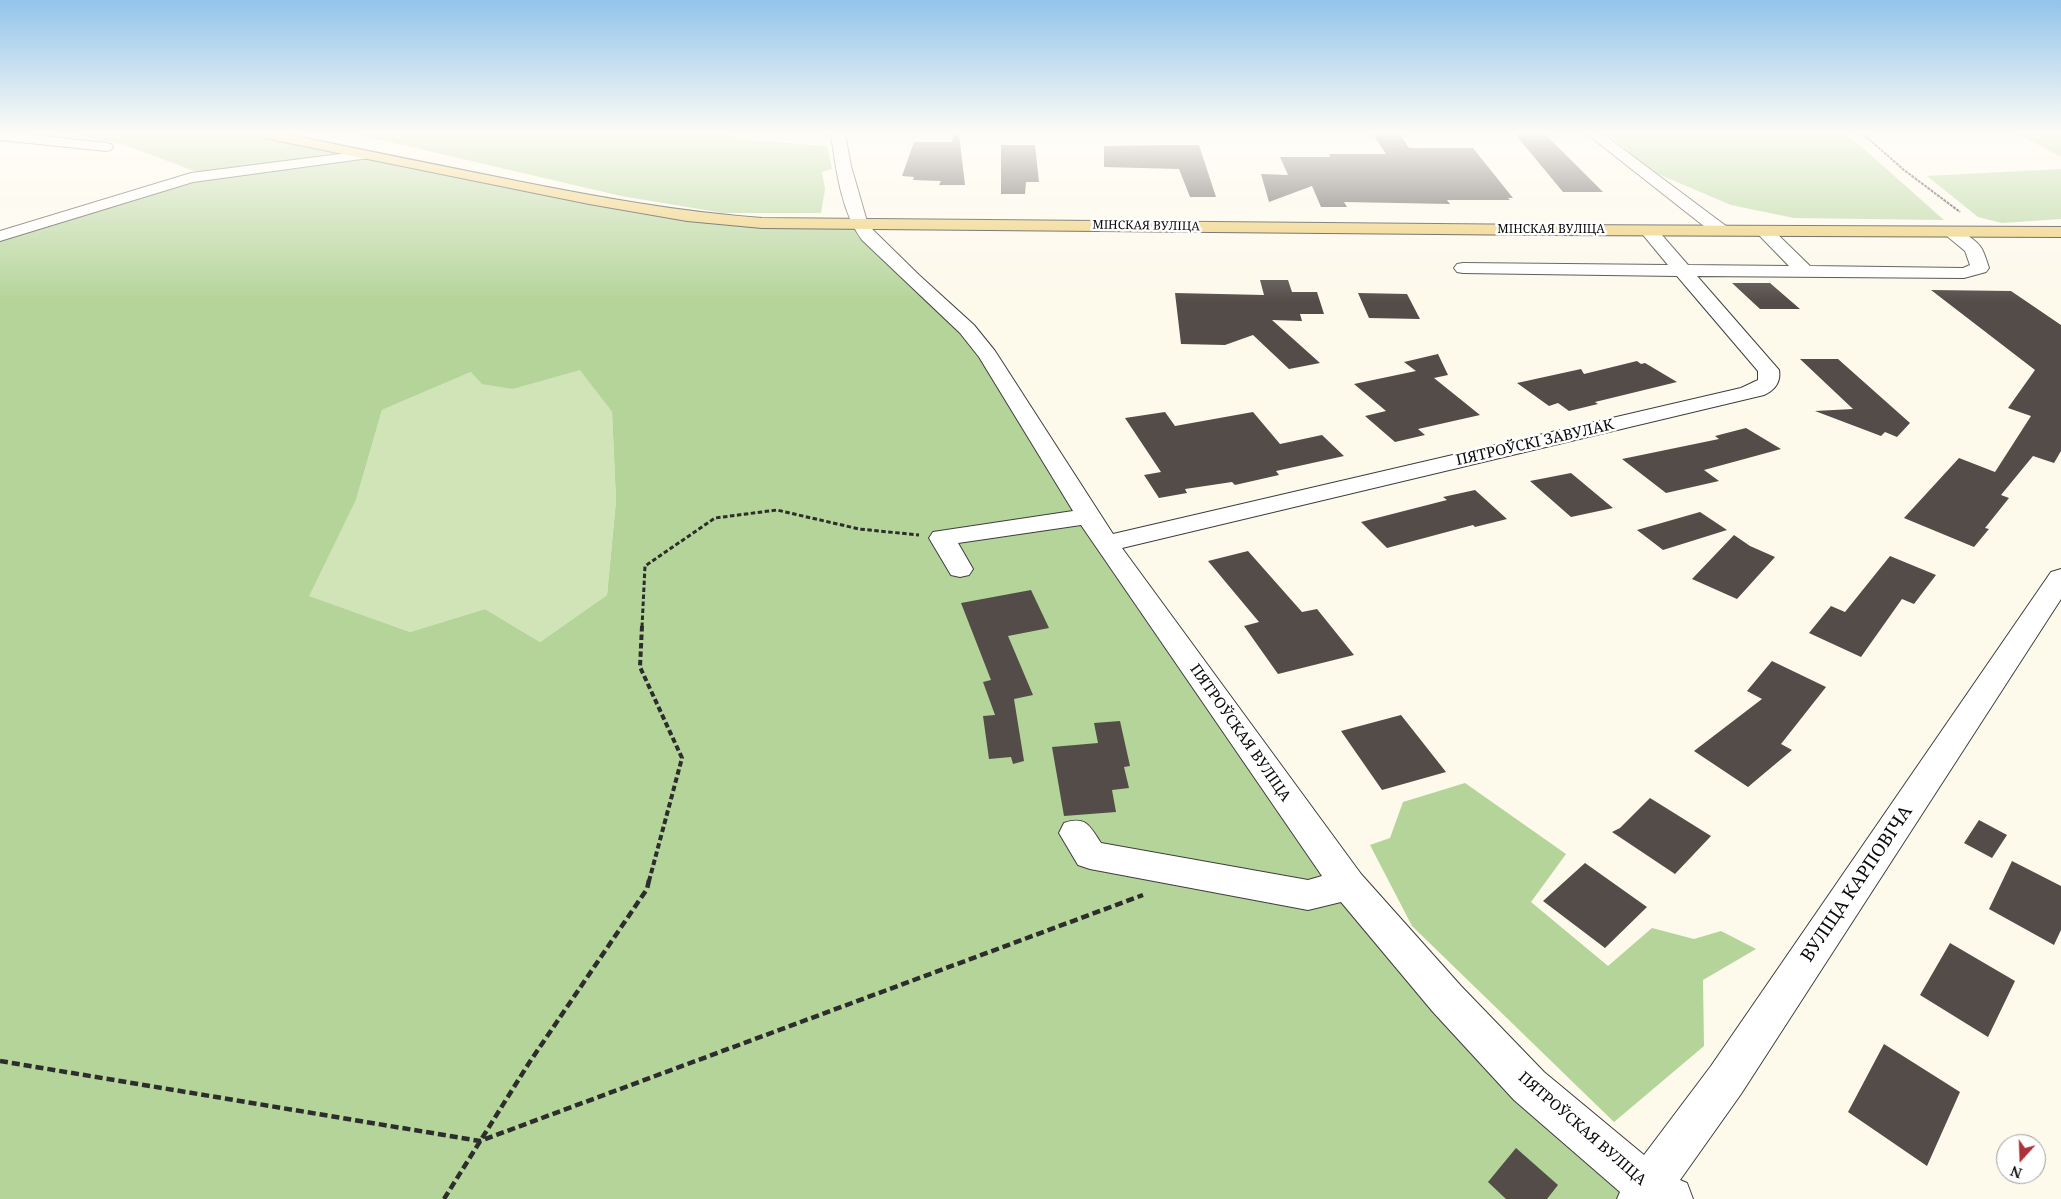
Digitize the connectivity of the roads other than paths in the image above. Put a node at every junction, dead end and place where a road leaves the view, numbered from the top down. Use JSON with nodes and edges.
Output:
{"nodes":[{"id":1,"x":147,"y":190,"type":"edge"},
{"id":2,"x":538,"y":190,"type":"edge"},
{"id":3,"x":850,"y":190,"type":"edge"},
{"id":4,"x":1667,"y":190,"type":"edge"},
{"id":5,"x":860,"y":225,"type":"junction"},
{"id":6,"x":1648,"y":230,"type":"junction"},
{"id":7,"x":1720,"y":230,"type":"junction"},
{"id":8,"x":1764,"y":231,"type":"junction"},
{"id":9,"x":1951,"y":232,"type":"junction"},
{"id":10,"x":2061,"y":232,"type":"edge"},
{"id":11,"x":0,"y":236,"type":"edge"},
{"id":12,"x":1463,"y":268,"type":"dead end"},
{"id":13,"x":1682,"y":271,"type":"junction"},
{"id":14,"x":1806,"y":272,"type":"junction"},
{"id":15,"x":1089,"y":516,"type":"junction"},
{"id":16,"x":1106,"y":544,"type":"junction"},
{"id":17,"x":960,"y":569,"type":"dead end"},
{"id":18,"x":2061,"y":578,"type":"edge"},
{"id":19,"x":1076,"y":833,"type":"dead end"},
{"id":20,"x":1348,"y":885,"type":"junction"},
{"id":21,"x":1653,"y":1195,"type":"edge"}],
"edges":[{"from":1,"to":11,"type":"street"},
{"from":2,"to":5,"type":"main road","name":"МІНСКАЯ ВУЛІЦА"},
{"from":3,"to":5,"type":"street"},
{"from":4,"to":7,"type":"street"},
{"from":5,"to":6,"type":"main road","name":"МІНСКАЯ ВУЛІЦА"},
{"from":5,"to":15,"type":"street","name":"ПЯТРОЎСКАЯ ВУЛІЦА"},
{"from":6,"to":7,"type":"main road","name":"МІНСКАЯ ВУЛІЦА"},
{"from":6,"to":13,"type":"street","name":"ПЯТРОЎСКІ ЗАВУЛАК"},
{"from":7,"to":8,"type":"main road","name":"МІНСКАЯ ВУЛІЦА"},
{"from":8,"to":9,"type":"main road","name":"МІНСКАЯ ВУЛІЦА"},
{"from":8,"to":14,"type":"street"},
{"from":9,"to":10,"type":"main road","name":"МІНСКАЯ ВУЛІЦА"},
{"from":9,"to":14,"type":"street"},
{"from":12,"to":13,"type":"street"},
{"from":13,"to":14,"type":"street"},
{"from":13,"to":16,"type":"street","name":"ПЯТРОЎСКІ ЗАВУЛАК"},
{"from":15,"to":16,"type":"street","name":"ПЯТРОЎСКАЯ ВУЛІЦА"},
{"from":15,"to":17,"type":"street"},
{"from":16,"to":20,"type":"street","name":"ПЯТРОЎСКАЯ ВУЛІЦА"},
{"from":18,"to":21,"type":"street","name":"ВУЛІЦА КАРПОВІЧА"},
{"from":19,"to":20,"type":"street"},
{"from":20,"to":21,"type":"street","name":"ПЯТРОЎСКАЯ ВУЛІЦА"}]}
